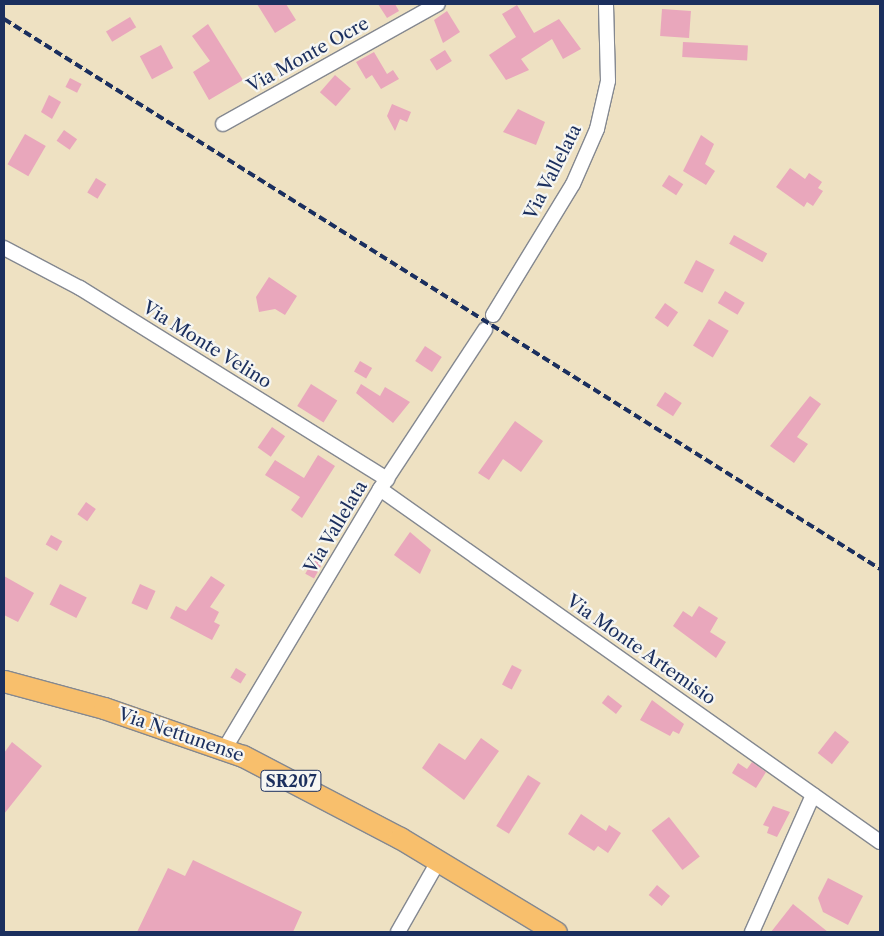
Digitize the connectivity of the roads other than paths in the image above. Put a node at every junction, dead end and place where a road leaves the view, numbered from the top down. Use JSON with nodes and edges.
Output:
{"nodes":[{"id":1,"x":438,"y":4,"type":"edge"},
{"id":2,"x":606,"y":4,"type":"edge"},
{"id":3,"x":223,"y":124,"type":"dead end"},
{"id":4,"x":4,"y":248,"type":"edge"},
{"id":5,"x":493,"y":315,"type":"dead end"},
{"id":6,"x":485,"y":330,"type":"dead end"},
{"id":7,"x":384,"y":484,"type":"junction"},
{"id":8,"x":4,"y":681,"type":"edge"},
{"id":9,"x":224,"y":748,"type":"junction"},
{"id":10,"x":813,"y":795,"type":"junction"},
{"id":11,"x":880,"y":842,"type":"edge"},
{"id":12,"x":439,"y":860,"type":"junction"},
{"id":13,"x":398,"y":932,"type":"edge"},
{"id":14,"x":556,"y":932,"type":"edge"},
{"id":15,"x":752,"y":932,"type":"edge"}],
"edges":[{"from":1,"to":3,"type":"street","name":"Via Monte Ocre"},
{"from":2,"to":5,"type":"street","name":"Via Vallelata"},
{"from":4,"to":7,"type":"street","name":"Via Monte Velino"},
{"from":6,"to":7,"type":"street","name":"Via Vallelata"},
{"from":7,"to":9,"type":"street","name":"Via Vallelata"},
{"from":7,"to":10,"type":"street","name":"Via Monte Artemisio"},
{"from":8,"to":9,"type":"main road","name":"Via Nettunense","number":"SR207"},
{"from":9,"to":12,"type":"main road","name":"Via Nettunense","number":"SR207"},
{"from":10,"to":11,"type":"street","name":"Via Monte Artemisio"},
{"from":10,"to":15,"type":"street"},
{"from":12,"to":13,"type":"street"},
{"from":12,"to":14,"type":"main road","name":"Via Nettunense","number":"SR207"}]}
